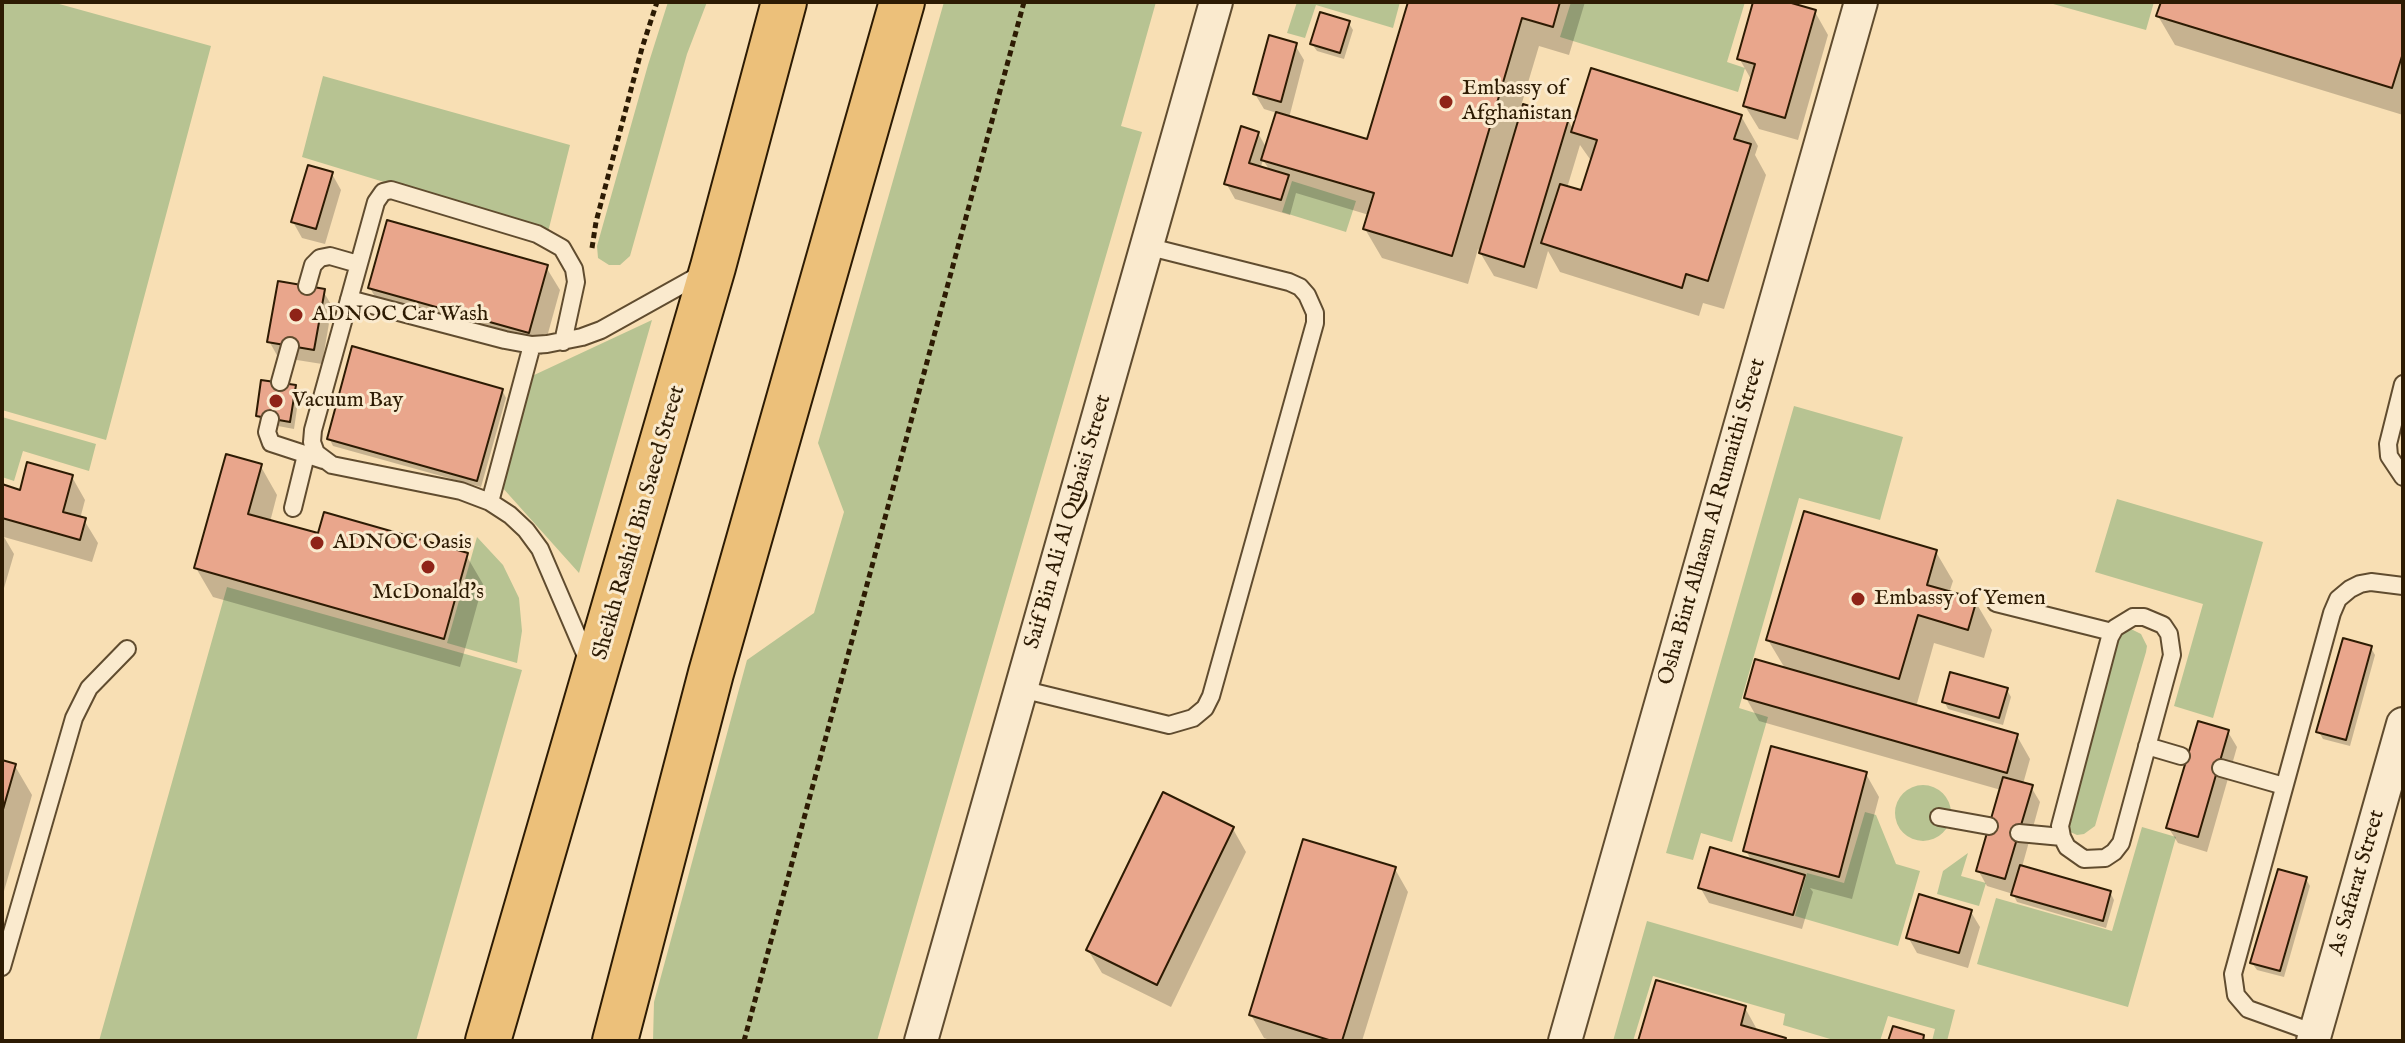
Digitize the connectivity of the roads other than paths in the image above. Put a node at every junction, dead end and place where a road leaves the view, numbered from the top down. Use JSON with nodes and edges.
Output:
{"nodes":[{"id":1,"x":784,"y":2,"type":"edge"},
{"id":2,"x":902,"y":2,"type":"edge"},
{"id":3,"x":1216,"y":2,"type":"edge"},
{"id":4,"x":1861,"y":2,"type":"edge"},
{"id":5,"x":1146,"y":246,"type":"junction"},
{"id":6,"x":358,"y":264,"type":"junction"},
{"id":7,"x":713,"y":267,"type":"junction"},
{"id":8,"x":307,"y":286,"type":"dead end"},
{"id":9,"x":349,"y":299,"type":"junction"},
{"id":10,"x":563,"y":342,"type":"junction"},
{"id":11,"x":532,"y":345,"type":"junction"},
{"id":12,"x":290,"y":346,"type":"dead end"},
{"id":13,"x":280,"y":382,"type":"dead end"},
{"id":14,"x":2403,"y":384,"type":"edge"},
{"id":15,"x":270,"y":419,"type":"dead end"},
{"id":16,"x":306,"y":455,"type":"junction"},
{"id":17,"x":323,"y":460,"type":"junction"},
{"id":18,"x":2403,"y":477,"type":"edge"},
{"id":19,"x":490,"y":502,"type":"junction"},
{"id":20,"x":293,"y":508,"type":"dead end"},
{"id":21,"x":2403,"y":586,"type":"edge"},
{"id":22,"x":1996,"y":603,"type":"dead end"},
{"id":23,"x":2112,"y":632,"type":"junction"},
{"id":24,"x":127,"y":649,"type":"dead end"},
{"id":25,"x":595,"y":677,"type":"junction"},
{"id":26,"x":1021,"y":689,"type":"junction"},
{"id":27,"x":2403,"y":724,"type":"edge"},
{"id":28,"x":2147,"y":746,"type":"junction"},
{"id":29,"x":2181,"y":756,"type":"dead end"},
{"id":30,"x":2221,"y":768,"type":"dead end"},
{"id":31,"x":2284,"y":786,"type":"junction"},
{"id":32,"x":1939,"y":817,"type":"dead end"},
{"id":33,"x":2389,"y":824,"type":"edge"},
{"id":34,"x":1989,"y":826,"type":"dead end"},
{"id":35,"x":2019,"y":833,"type":"dead end"},
{"id":36,"x":2062,"y":837,"type":"junction"},
{"id":37,"x":2,"y":967,"type":"edge"},
{"id":38,"x":2314,"y":1037,"type":"edge"},
{"id":39,"x":617,"y":1039,"type":"edge"},
{"id":40,"x":488,"y":1041,"type":"edge"},
{"id":41,"x":921,"y":1041,"type":"edge"},
{"id":42,"x":1565,"y":1041,"type":"edge"}],
"edges":[{"from":1,"to":7,"type":"main road","name":"Sheikh Rashid Bin Saeed Street"},
{"from":2,"to":39,"type":"main road"},
{"from":3,"to":5,"type":"street","name":"Saif Bin Ali Al Qubaisi Street"},
{"from":4,"to":42,"type":"street","name":"Osha Bint Alhasm Al Rumaithi Street"},
{"from":5,"to":26,"type":"street","name":"Saif Bin Ali Al Qubaisi Street"},
{"from":5,"to":26,"type":"lane"},
{"from":6,"to":8,"type":"lane"},
{"from":6,"to":9,"type":"lane"},
{"from":6,"to":10,"type":"lane"},
{"from":7,"to":10,"type":"lane"},
{"from":7,"to":25,"type":"main road","name":"Sheikh Rashid Bin Saeed Street"},
{"from":9,"to":11,"type":"lane"},
{"from":9,"to":17,"type":"lane"},
{"from":10,"to":11,"type":"lane"},
{"from":11,"to":19,"type":"lane"},
{"from":12,"to":13,"type":"lane"},
{"from":14,"to":18,"type":"lane"},
{"from":15,"to":16,"type":"lane"},
{"from":16,"to":17,"type":"lane"},
{"from":16,"to":20,"type":"lane"},
{"from":17,"to":19,"type":"lane"},
{"from":19,"to":25,"type":"lane"},
{"from":21,"to":31,"type":"lane"},
{"from":22,"to":23,"type":"lane"},
{"from":23,"to":28,"type":"lane"},
{"from":23,"to":36,"type":"lane"},
{"from":24,"to":37,"type":"lane"},
{"from":25,"to":40,"type":"main road","name":"Sheikh Rashid Bin Saeed Street"},
{"from":26,"to":41,"type":"street","name":"Saif Bin Ali Al Qubaisi Street"},
{"from":27,"to":33,"type":"street","name":"As Safarat Street"},
{"from":28,"to":29,"type":"lane"},
{"from":28,"to":36,"type":"lane"},
{"from":30,"to":31,"type":"lane"},
{"from":31,"to":38,"type":"lane"},
{"from":32,"to":34,"type":"lane"},
{"from":33,"to":38,"type":"street","name":"As Safarat Street"},
{"from":35,"to":36,"type":"lane"}]}
